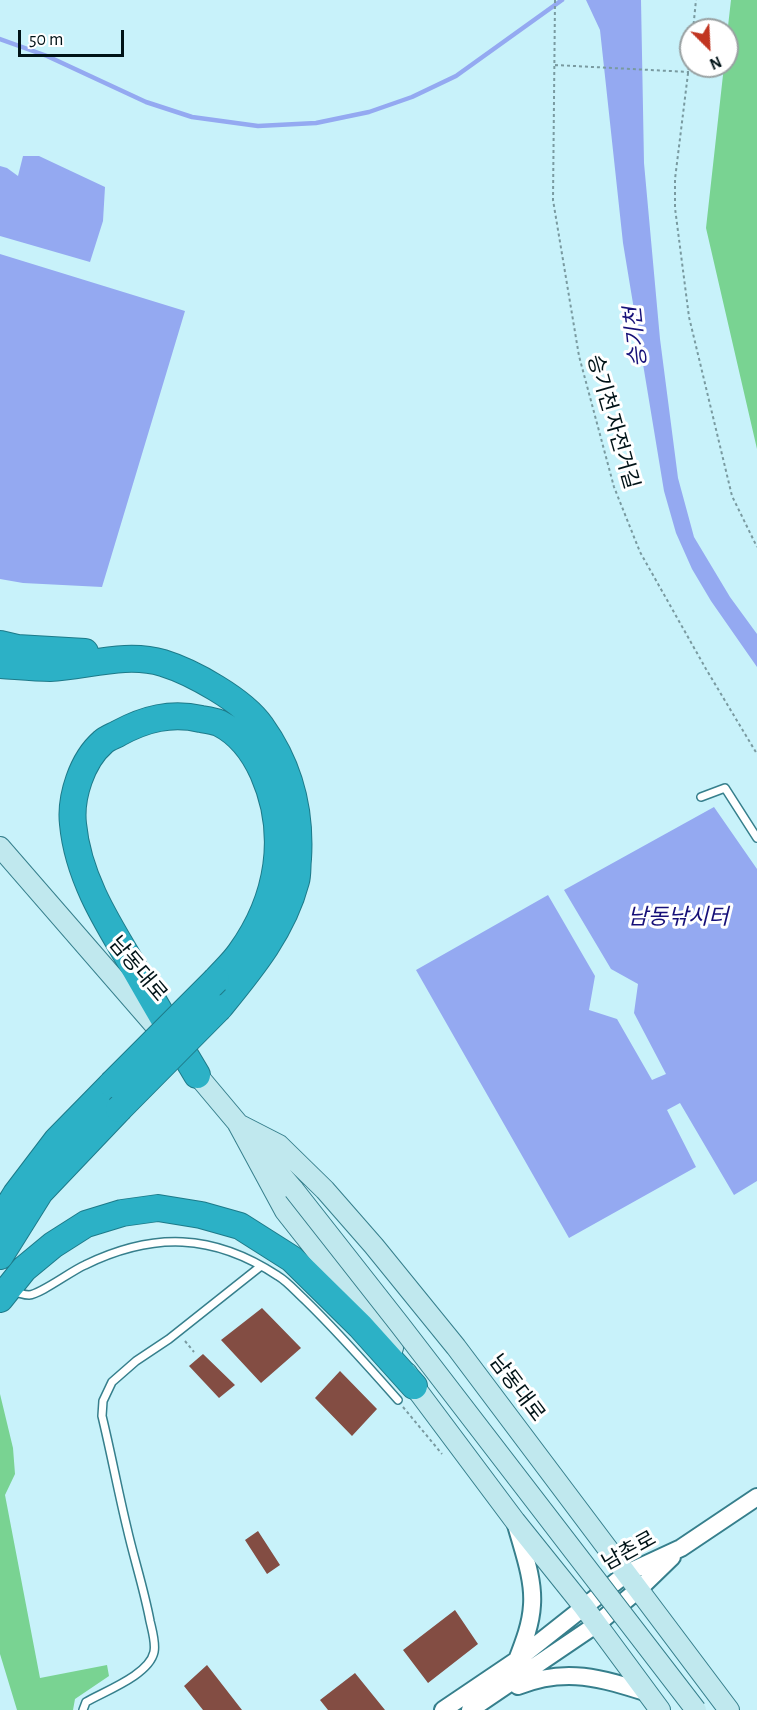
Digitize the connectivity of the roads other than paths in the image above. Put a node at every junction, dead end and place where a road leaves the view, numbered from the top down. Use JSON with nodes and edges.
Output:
{"nodes":[{"id":1,"x":0,"y":644,"type":"edge"},
{"id":2,"x":138,"y":658,"type":"junction"},
{"id":3,"x":0,"y":665,"type":"edge"},
{"id":4,"x":701,"y":797,"type":"dead end"},
{"id":5,"x":757,"y":838,"type":"edge"},
{"id":6,"x":0,"y":847,"type":"edge"},
{"id":7,"x":197,"y":1075,"type":"junction"},
{"id":8,"x":116,"y":1096,"type":"junction"},
{"id":9,"x":238,"y":1124,"type":"junction"},
{"id":10,"x":0,"y":1220,"type":"edge"},
{"id":11,"x":0,"y":1256,"type":"edge"},
{"id":12,"x":261,"y":1266,"type":"junction"},
{"id":13,"x":8,"y":1295,"type":"edge"},
{"id":14,"x":406,"y":1393,"type":"junction"},
{"id":15,"x":757,"y":1497,"type":"edge"},
{"id":16,"x":515,"y":1521,"type":"junction"},
{"id":17,"x":681,"y":1548,"type":"junction"},
{"id":18,"x":627,"y":1573,"type":"junction"},
{"id":19,"x":639,"y":1589,"type":"junction"},
{"id":20,"x":584,"y":1607,"type":"junction"},
{"id":21,"x":597,"y":1624,"type":"junction"},
{"id":22,"x":517,"y":1659,"type":"junction"},
{"id":23,"x":648,"y":1693,"type":"junction"},
{"id":24,"x":486,"y":1699,"type":"junction"},
{"id":25,"x":83,"y":1710,"type":"edge"},
{"id":26,"x":443,"y":1710,"type":"edge"},
{"id":27,"x":470,"y":1710,"type":"edge"},
{"id":28,"x":660,"y":1710,"type":"edge"},
{"id":29,"x":696,"y":1710,"type":"edge"},
{"id":30,"x":729,"y":1710,"type":"edge"}],
"edges":[{"from":1,"to":2,"type":"highway"},
{"from":2,"to":3,"type":"highway"},
{"from":2,"to":8,"type":"highway","bridge":true},
{"from":4,"to":5,"type":"lane"},
{"from":6,"to":7,"type":"main road","name":"남동대로"},
{"from":7,"to":8,"type":"highway","bridge":true},
{"from":7,"to":9,"type":"main road","name":"남동대로"},
{"from":8,"to":10,"type":"highway"},
{"from":8,"to":11,"type":"highway"},
{"from":9,"to":14,"type":"main road","name":"남동대로"},
{"from":9,"to":18,"type":"main road","name":"남동대로"},
{"from":9,"to":29,"type":"main road","name":"남동대로","bridge":true},
{"from":12,"to":13,"type":"lane"},
{"from":12,"to":14,"type":"lane"},
{"from":12,"to":25,"type":"lane"},
{"from":13,"to":14,"type":"highway"},
{"from":14,"to":16,"type":"main road","name":"남동대로"},
{"from":15,"to":17,"type":"street"},
{"from":16,"to":20,"type":"main road","name":"남동대로"},
{"from":16,"to":22,"type":"street"},
{"from":17,"to":18,"type":"street","name":"남촌로"},
{"from":17,"to":19,"type":"street","name":"남촌로"},
{"from":18,"to":19,"type":"main road","name":"남동대로"},
{"from":18,"to":20,"type":"street","name":"남촌로"},
{"from":19,"to":21,"type":"street","name":"남촌로"},
{"from":19,"to":30,"type":"main road","name":"남동대로"},
{"from":20,"to":21,"type":"main road","name":"남동대로"},
{"from":20,"to":22,"type":"street","name":"남촌로"},
{"from":21,"to":23,"type":"main road","name":"남동대로"},
{"from":21,"to":24,"type":"street","name":"남촌로"},
{"from":22,"to":26,"type":"street","name":"남촌로"},
{"from":23,"to":24,"type":"street"},
{"from":23,"to":28,"type":"main road","name":"남동대로"},
{"from":24,"to":27,"type":"street","name":"남촌로"}]}
